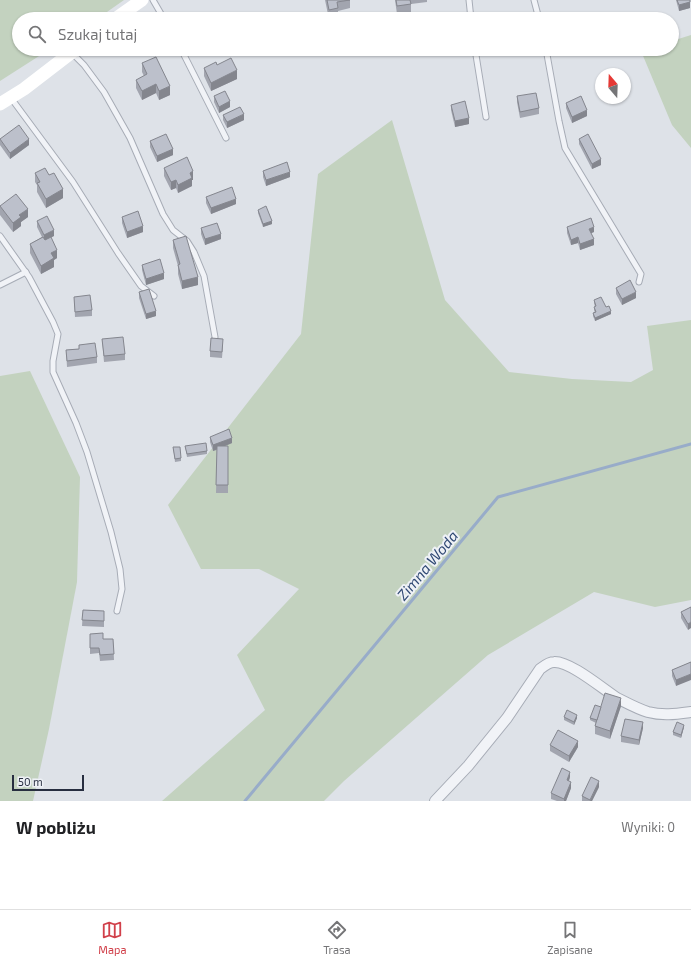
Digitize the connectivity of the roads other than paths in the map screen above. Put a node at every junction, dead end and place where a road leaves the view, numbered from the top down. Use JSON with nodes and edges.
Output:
{"nodes":[{"id":1,"x":142,"y":0,"type":"edge"},
{"id":2,"x":153,"y":0,"type":"edge"},
{"id":3,"x":469,"y":0,"type":"edge"},
{"id":4,"x":534,"y":0,"type":"edge"},
{"id":5,"x":125,"y":12,"type":"edge"},
{"id":6,"x":160,"y":12,"type":"edge"},
{"id":7,"x":470,"y":12,"type":"edge"},
{"id":8,"x":537,"y":12,"type":"edge"},
{"id":9,"x":67,"y":56,"type":"edge"},
{"id":10,"x":78,"y":56,"type":"edge"},
{"id":11,"x":185,"y":56,"type":"edge"},
{"id":12,"x":476,"y":56,"type":"edge"},
{"id":13,"x":547,"y":56,"type":"edge"},
{"id":14,"x":5,"y":101,"type":"edge"},
{"id":15,"x":486,"y":117,"type":"dead end"},
{"id":16,"x":226,"y":138,"type":"dead end"},
{"id":17,"x":0,"y":236,"type":"edge"},
{"id":18,"x":26,"y":272,"type":"junction"},
{"id":19,"x":639,"y":282,"type":"dead end"},
{"id":20,"x":0,"y":285,"type":"edge"},
{"id":21,"x":154,"y":296,"type":"dead end"},
{"id":22,"x":215,"y":337,"type":"edge"},
{"id":23,"x":117,"y":611,"type":"dead end"},
{"id":24,"x":691,"y":712,"type":"edge"},
{"id":25,"x":435,"y":801,"type":"edge"}],
"edges":[{"from":1,"to":5,"type":"street"},
{"from":2,"to":6,"type":"lane"},
{"from":3,"to":7,"type":"lane"},
{"from":4,"to":8,"type":"lane"},
{"from":9,"to":14,"type":"street"},
{"from":10,"to":22,"type":"lane"},
{"from":11,"to":16,"type":"lane"},
{"from":12,"to":15,"type":"lane"},
{"from":13,"to":19,"type":"lane"},
{"from":14,"to":21,"type":"lane"},
{"from":17,"to":18,"type":"lane"},
{"from":18,"to":20,"type":"lane"},
{"from":18,"to":23,"type":"lane"},
{"from":24,"to":25,"type":"street"}]}
